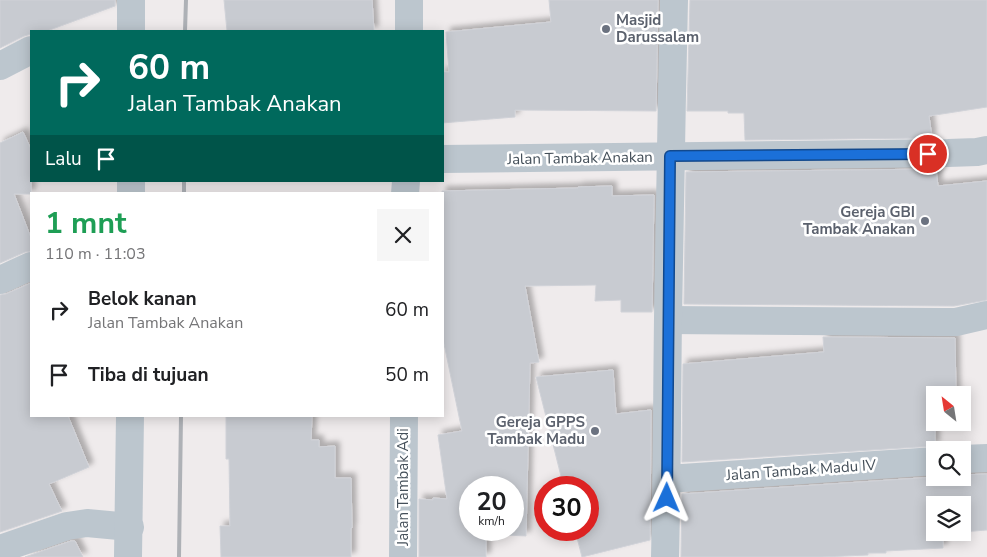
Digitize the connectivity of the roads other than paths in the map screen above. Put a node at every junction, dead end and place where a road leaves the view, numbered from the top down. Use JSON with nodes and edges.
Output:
{"nodes":[{"id":1,"x":131,"y":0,"type":"edge"},
{"id":2,"x":409,"y":0,"type":"edge"},
{"id":3,"x":674,"y":0,"type":"edge"},
{"id":4,"x":131,"y":30,"type":"edge"},
{"id":5,"x":409,"y":30,"type":"edge"},
{"id":6,"x":30,"y":51,"type":"edge"},
{"id":7,"x":0,"y":66,"type":"edge"},
{"id":8,"x":987,"y":150,"type":"edge"},
{"id":9,"x":670,"y":156,"type":"junction"},
{"id":10,"x":444,"y":159,"type":"edge"},
{"id":11,"x":30,"y":266,"type":"edge"},
{"id":12,"x":0,"y":280,"type":"edge"},
{"id":13,"x":987,"y":315,"type":"edge"},
{"id":14,"x":668,"y":320,"type":"junction"},
{"id":15,"x":130,"y":417,"type":"edge"},
{"id":16,"x":404,"y":417,"type":"edge"},
{"id":17,"x":987,"y":458,"type":"edge"},
{"id":18,"x":971,"y":459,"type":"edge"},
{"id":19,"x":926,"y":462,"type":"edge"},
{"id":20,"x":667,"y":479,"type":"junction"},
{"id":21,"x":130,"y":527,"type":"junction"},
{"id":22,"x":0,"y":549,"type":"edge"},
{"id":23,"x":128,"y":557,"type":"edge"},
{"id":24,"x":403,"y":557,"type":"edge"},
{"id":25,"x":665,"y":557,"type":"edge"}],
"edges":[{"from":1,"to":4,"type":"street"},
{"from":2,"to":5,"type":"street"},
{"from":3,"to":9,"type":"street"},
{"from":6,"to":7,"type":"street"},
{"from":8,"to":9,"type":"street","name":"Jalan Tambak Anakan"},
{"from":9,"to":10,"type":"street","name":"Jalan Tambak Anakan"},
{"from":9,"to":14,"type":"street"},
{"from":11,"to":12,"type":"street"},
{"from":13,"to":14,"type":"street"},
{"from":14,"to":20,"type":"street"},
{"from":15,"to":21,"type":"street"},
{"from":16,"to":24,"type":"street","name":"Jalan Tambak Adi"},
{"from":17,"to":18,"type":"street"},
{"from":19,"to":20,"type":"street","name":"Jalan Tambak Madu IV"},
{"from":20,"to":25,"type":"street"},
{"from":21,"to":22,"type":"street"},
{"from":21,"to":23,"type":"street"}]}
